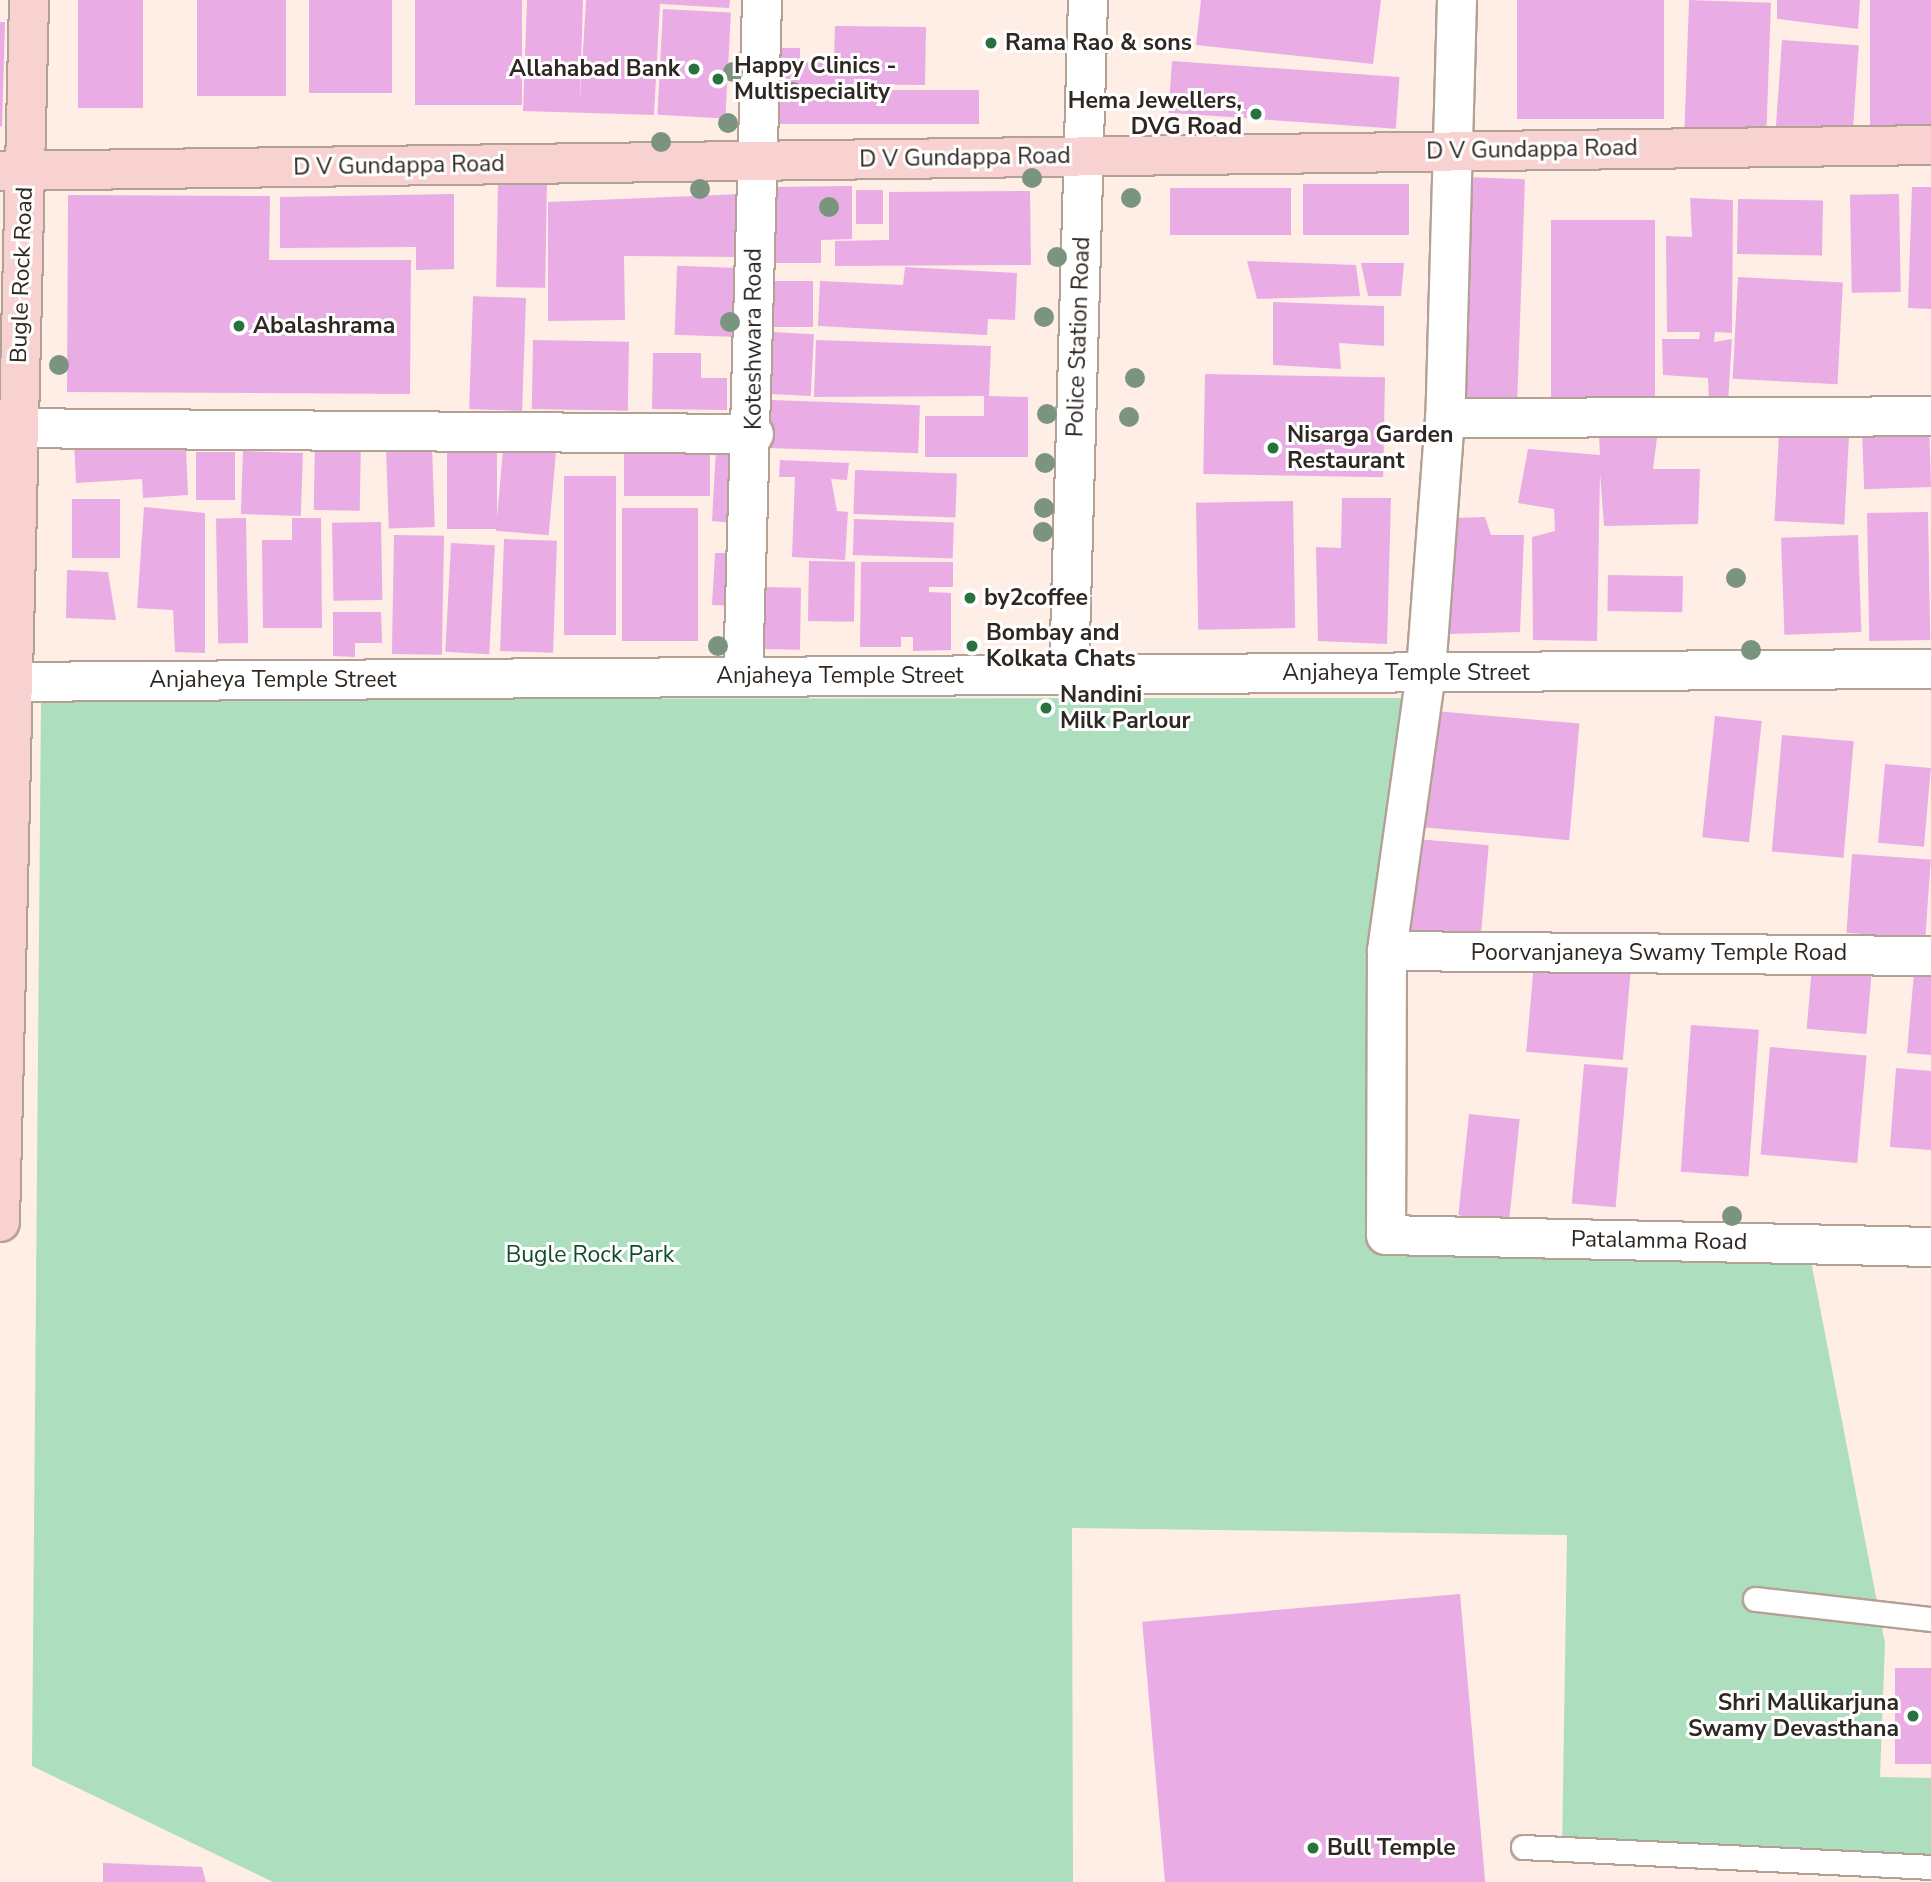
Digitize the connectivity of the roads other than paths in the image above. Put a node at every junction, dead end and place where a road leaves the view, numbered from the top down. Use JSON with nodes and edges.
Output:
{"nodes":[{"id":1,"x":29,"y":0,"type":"edge"},
{"id":2,"x":762,"y":0,"type":"edge"},
{"id":3,"x":1088,"y":0,"type":"edge"},
{"id":4,"x":1457,"y":0,"type":"edge"},
{"id":5,"x":1931,"y":145,"type":"edge"},
{"id":6,"x":1452,"y":151,"type":"junction"},
{"id":7,"x":1084,"y":156,"type":"junction"},
{"id":8,"x":756,"y":161,"type":"junction"},
{"id":9,"x":13,"y":171,"type":"edge"},
{"id":10,"x":1931,"y":416,"type":"edge"},
{"id":11,"x":1445,"y":418,"type":"junction"},
{"id":12,"x":9,"y":427,"type":"edge"},
{"id":13,"x":754,"y":434,"type":"junction"},
{"id":14,"x":1931,"y":670,"type":"edge"},
{"id":15,"x":1426,"y":673,"type":"junction"},
{"id":16,"x":1069,"y":675,"type":"junction"},
{"id":17,"x":743,"y":677,"type":"junction"},
{"id":18,"x":6,"y":682,"type":"edge"},
{"id":19,"x":1387,"y":951,"type":"junction"},
{"id":20,"x":1931,"y":956,"type":"edge"},
{"id":21,"x":0,"y":1222,"type":"edge"},
{"id":22,"x":1931,"y":1247,"type":"edge"},
{"id":23,"x":1755,"y":1600,"type":"dead end"},
{"id":24,"x":1931,"y":1619,"type":"edge"},
{"id":25,"x":1522,"y":1847,"type":"dead end"},
{"id":26,"x":1931,"y":1867,"type":"edge"}],
"edges":[{"from":1,"to":9,"type":"street","name":"Bugle Rock Road"},
{"from":2,"to":8,"type":"street","name":"Koteshwara Road"},
{"from":3,"to":7,"type":"street","name":"Police Station Road"},
{"from":4,"to":6,"type":"street"},
{"from":5,"to":6,"type":"street","name":"D V Gundappa Road"},
{"from":6,"to":7,"type":"street","name":"D V Gundappa Road"},
{"from":6,"to":11,"type":"street"},
{"from":7,"to":8,"type":"street","name":"D V Gundappa Road"},
{"from":7,"to":16,"type":"street","name":"Police Station Road"},
{"from":8,"to":9,"type":"street","name":"D V Gundappa Road"},
{"from":8,"to":13,"type":"street","name":"Koteshwara Road"},
{"from":9,"to":12,"type":"street","name":"Bugle Rock Road"},
{"from":10,"to":11,"type":"street"},
{"from":11,"to":15,"type":"street"},
{"from":12,"to":13,"type":"street"},
{"from":12,"to":18,"type":"street","name":"Bugle Rock Road"},
{"from":13,"to":17,"type":"street","name":"Koteshwara Road"},
{"from":14,"to":15,"type":"street","name":"Anjaheya Temple Street"},
{"from":15,"to":16,"type":"street","name":"Anjaheya Temple Street"},
{"from":15,"to":19,"type":"street"},
{"from":16,"to":17,"type":"street","name":"Anjaheya Temple Street"},
{"from":17,"to":18,"type":"street","name":"Anjaheya Temple Street"},
{"from":18,"to":21,"type":"street","name":"Bugle Rock Road"},
{"from":19,"to":20,"type":"street","name":"Poorvanjaneya Swamy Temple Road"},
{"from":19,"to":22,"type":"street","name":"Patalamma Road"},
{"from":23,"to":24,"type":"lane"},
{"from":25,"to":26,"type":"lane"}]}
